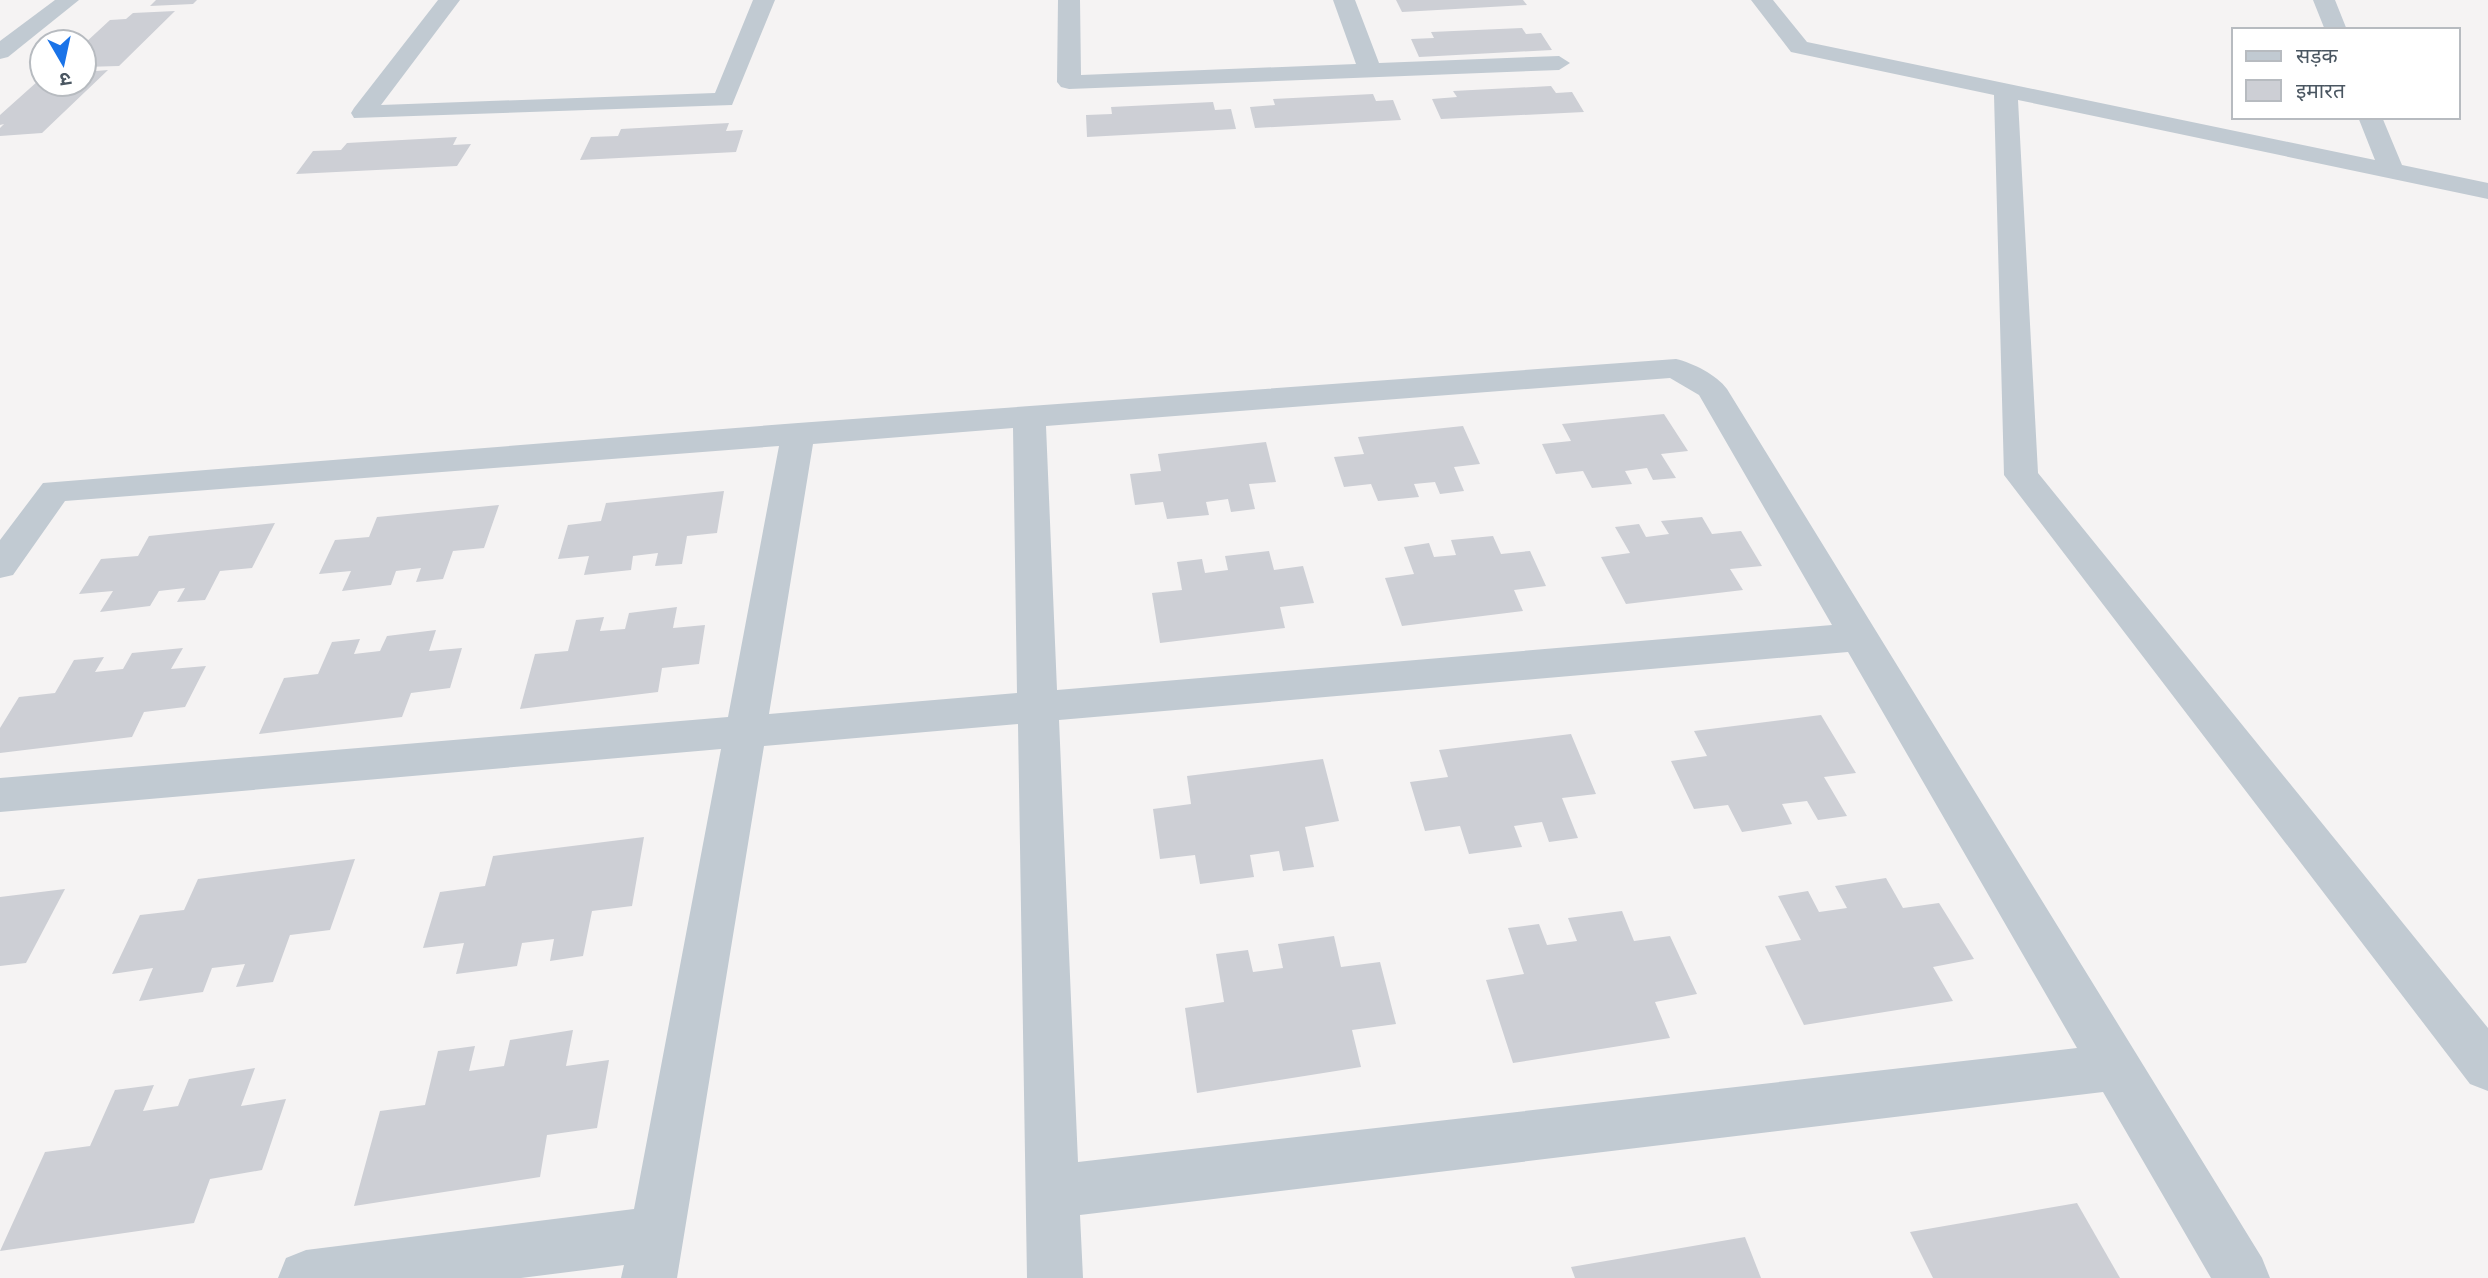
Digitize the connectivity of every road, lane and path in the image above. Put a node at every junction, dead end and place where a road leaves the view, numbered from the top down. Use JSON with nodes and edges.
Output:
{"nodes":[{"id":1,"x":68,"y":0,"type":"edge"},
{"id":2,"x":449,"y":0,"type":"edge"},
{"id":3,"x":764,"y":0,"type":"edge"},
{"id":4,"x":1069,"y":0,"type":"edge"},
{"id":5,"x":1344,"y":0,"type":"edge"},
{"id":6,"x":1762,"y":0,"type":"edge"},
{"id":7,"x":2324,"y":0,"type":"edge"},
{"id":8,"x":2335,"y":28,"type":"edge"},
{"id":9,"x":0,"y":52,"type":"edge"},
{"id":10,"x":1559,"y":63,"type":"dead end"},
{"id":11,"x":1370,"y":70,"type":"junction"},
{"id":12,"x":2006,"y":90,"type":"junction"},
{"id":13,"x":2372,"y":119,"type":"edge"},
{"id":14,"x":2392,"y":171,"type":"junction"},
{"id":15,"x":2488,"y":191,"type":"edge"},
{"id":16,"x":1030,"y":416,"type":"junction"},
{"id":17,"x":799,"y":433,"type":"junction"},
{"id":18,"x":0,"y":566,"type":"edge"},
{"id":19,"x":1858,"y":637,"type":"junction"},
{"id":20,"x":1038,"y":706,"type":"junction"},
{"id":21,"x":746,"y":732,"type":"junction"},
{"id":22,"x":0,"y":795,"type":"edge"},
{"id":23,"x":2115,"y":1067,"type":"junction"},
{"id":24,"x":2488,"y":1067,"type":"edge"},
{"id":25,"x":1052,"y":1192,"type":"junction"},
{"id":26,"x":653,"y":1256,"type":"edge"},
{"id":27,"x":306,"y":1278,"type":"edge"},
{"id":28,"x":1055,"y":1278,"type":"edge"},
{"id":29,"x":2242,"y":1278,"type":"edge"}],
"edges":[{"from":1,"to":9,"type":"street"},
{"from":2,"to":3,"type":"street"},
{"from":4,"to":11,"type":"street"},
{"from":5,"to":11,"type":"street"},
{"from":6,"to":12,"type":"street"},
{"from":7,"to":8,"type":"street"},
{"from":10,"to":11,"type":"street"},
{"from":12,"to":14,"type":"street"},
{"from":12,"to":24,"type":"street"},
{"from":13,"to":14,"type":"street"},
{"from":14,"to":15,"type":"street"},
{"from":16,"to":17,"type":"street"},
{"from":16,"to":19,"type":"street"},
{"from":16,"to":20,"type":"street"},
{"from":17,"to":18,"type":"street"},
{"from":17,"to":21,"type":"street"},
{"from":19,"to":20,"type":"street"},
{"from":19,"to":23,"type":"street"},
{"from":20,"to":21,"type":"street"},
{"from":20,"to":25,"type":"street"},
{"from":21,"to":22,"type":"street"},
{"from":21,"to":26,"type":"street"},
{"from":23,"to":25,"type":"street"},
{"from":23,"to":29,"type":"street"},
{"from":25,"to":28,"type":"street"},
{"from":26,"to":27,"type":"street"}]}
